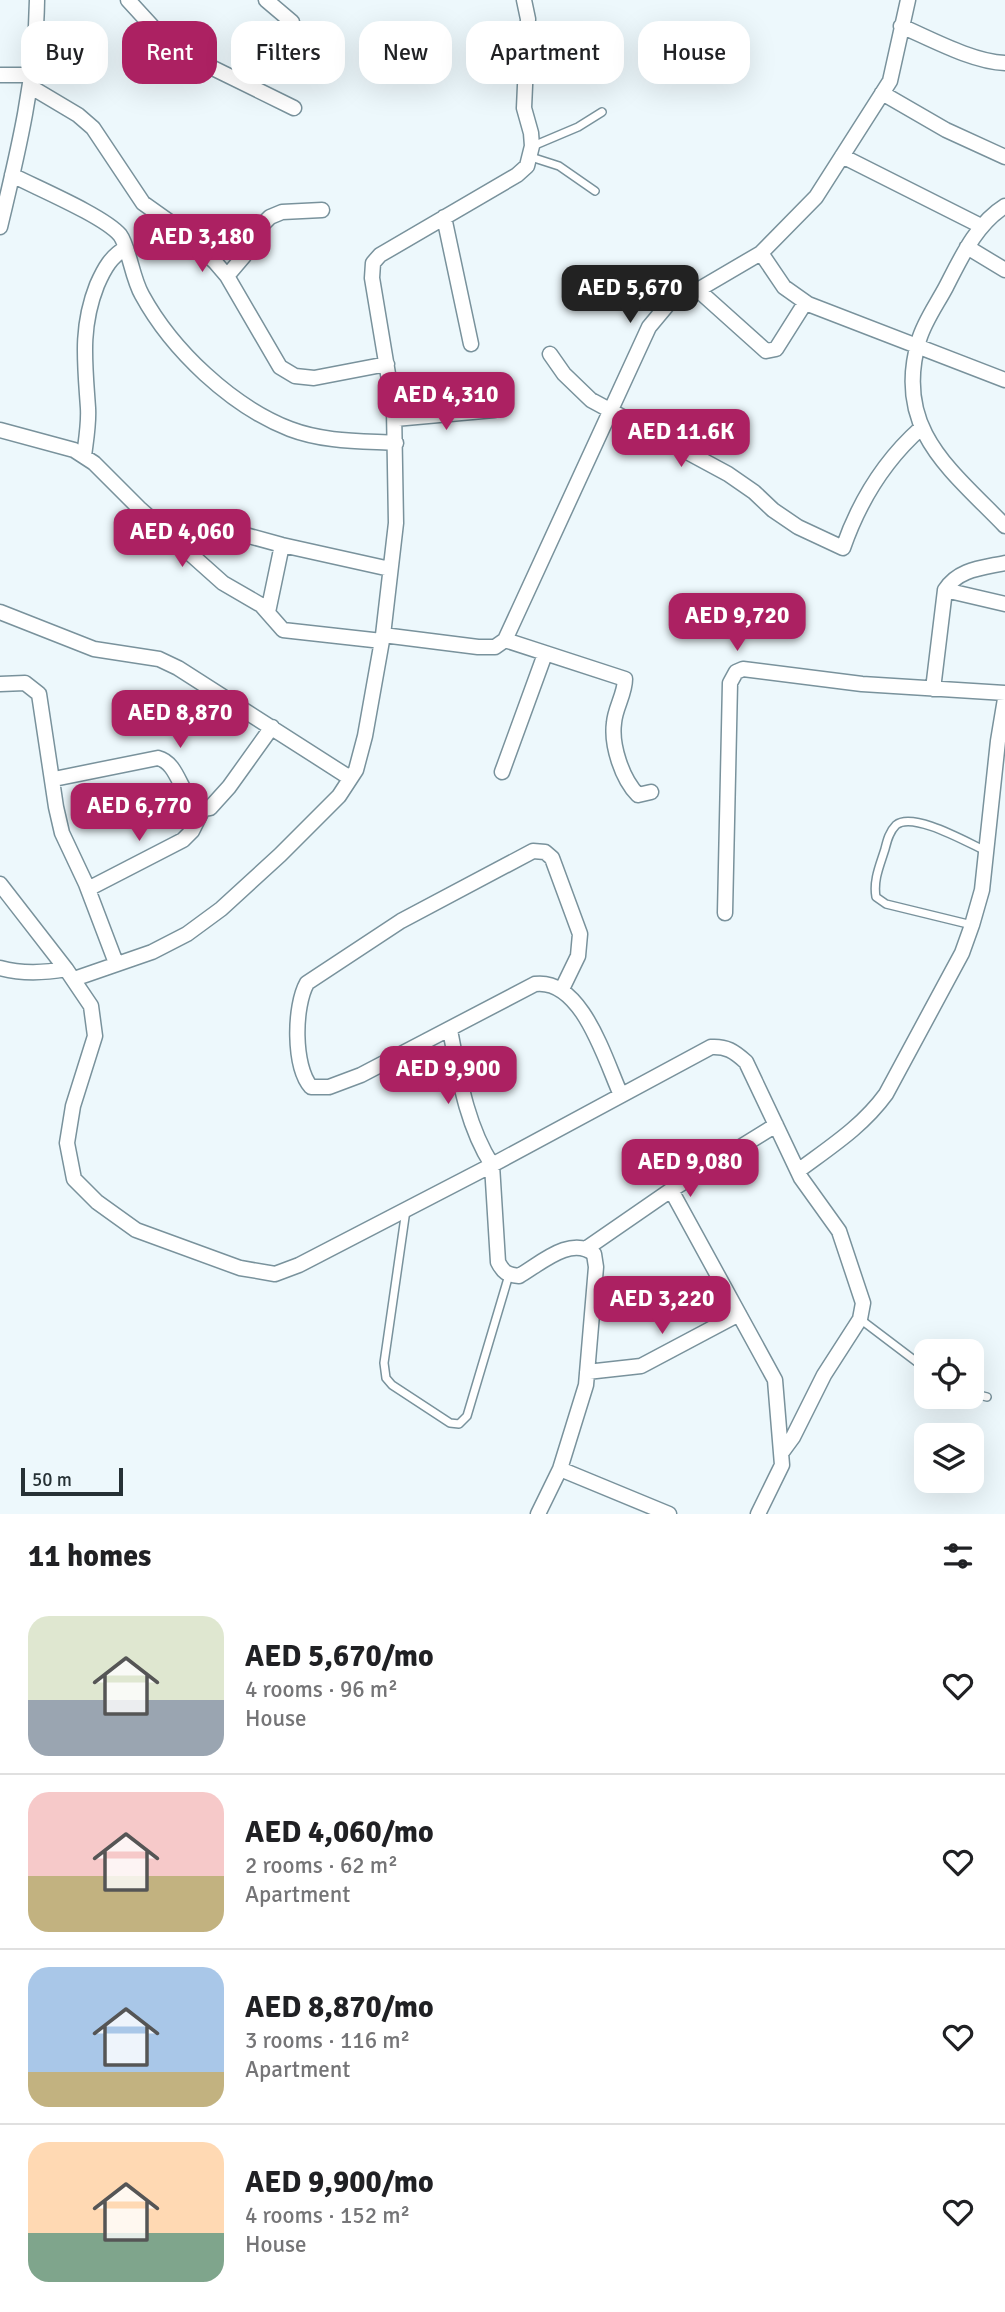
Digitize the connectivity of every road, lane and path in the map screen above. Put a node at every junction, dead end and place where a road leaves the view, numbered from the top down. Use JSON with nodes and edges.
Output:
{"nodes":[{"id":1,"x":37,"y":0,"type":"edge"},
{"id":2,"x":128,"y":0,"type":"edge"},
{"id":3,"x":266,"y":0,"type":"edge"},
{"id":4,"x":524,"y":0,"type":"edge"},
{"id":5,"x":908,"y":0,"type":"edge"},
{"id":6,"x":36,"y":21,"type":"edge"},
{"id":7,"x":291,"y":21,"type":"edge"},
{"id":8,"x":901,"y":26,"type":"junction"},
{"id":9,"x":1005,"y":63,"type":"edge"},
{"id":10,"x":0,"y":75,"type":"edge"},
{"id":11,"x":21,"y":79,"type":"edge"},
{"id":12,"x":31,"y":84,"type":"edge"},
{"id":13,"x":36,"y":84,"type":"edge"},
{"id":14,"x":882,"y":93,"type":"junction"},
{"id":15,"x":294,"y":108,"type":"dead end"},
{"id":16,"x":602,"y":112,"type":"dead end"},
{"id":17,"x":531,"y":151,"type":"junction"},
{"id":18,"x":842,"y":156,"type":"junction"},
{"id":19,"x":1005,"y":157,"type":"edge"},
{"id":20,"x":12,"y":175,"type":"junction"},
{"id":21,"x":4,"y":191,"type":"edge"},
{"id":22,"x":595,"y":191,"type":"dead end"},
{"id":23,"x":1005,"y":206,"type":"edge"},
{"id":24,"x":322,"y":209,"type":"dead end"},
{"id":25,"x":444,"y":217,"type":"junction"},
{"id":26,"x":981,"y":226,"type":"junction"},
{"id":27,"x":0,"y":227,"type":"edge"},
{"id":28,"x":968,"y":247,"type":"junction"},
{"id":29,"x":126,"y":248,"type":"junction"},
{"id":30,"x":761,"y":253,"type":"junction"},
{"id":31,"x":1005,"y":270,"type":"edge"},
{"id":32,"x":227,"y":276,"type":"junction"},
{"id":33,"x":698,"y":290,"type":"junction"},
{"id":34,"x":805,"y":303,"type":"junction"},
{"id":35,"x":471,"y":344,"type":"dead end"},
{"id":36,"x":918,"y":346,"type":"junction"},
{"id":37,"x":550,"y":354,"type":"dead end"},
{"id":38,"x":387,"y":364,"type":"junction"},
{"id":39,"x":1005,"y":380,"type":"edge"},
{"id":40,"x":494,"y":410,"type":"dead end"},
{"id":41,"x":610,"y":412,"type":"junction"},
{"id":42,"x":395,"y":419,"type":"junction"},
{"id":43,"x":920,"y":428,"type":"junction"},
{"id":44,"x":0,"y":430,"type":"edge"},
{"id":45,"x":396,"y":443,"type":"junction"},
{"id":46,"x":84,"y":456,"type":"junction"},
{"id":47,"x":159,"y":526,"type":"junction"},
{"id":48,"x":1005,"y":526,"type":"edge"},
{"id":49,"x":282,"y":545,"type":"junction"},
{"id":50,"x":1005,"y":563,"type":"edge"},
{"id":51,"x":390,"y":569,"type":"junction"},
{"id":52,"x":944,"y":590,"type":"junction"},
{"id":53,"x":1005,"y":604,"type":"edge"},
{"id":54,"x":0,"y":612,"type":"edge"},
{"id":55,"x":268,"y":612,"type":"junction"},
{"id":56,"x":382,"y":638,"type":"junction"},
{"id":57,"x":505,"y":640,"type":"junction"},
{"id":58,"x":545,"y":654,"type":"junction"},
{"id":59,"x":0,"y":684,"type":"edge"},
{"id":60,"x":933,"y":689,"type":"junction"},
{"id":61,"x":1005,"y":693,"type":"edge"},
{"id":62,"x":1005,"y":699,"type":"edge"},
{"id":63,"x":272,"y":727,"type":"junction"},
{"id":64,"x":502,"y":772,"type":"dead end"},
{"id":65,"x":350,"y":778,"type":"junction"},
{"id":66,"x":54,"y":779,"type":"junction"},
{"id":67,"x":651,"y":792,"type":"dead end"},
{"id":68,"x":203,"y":809,"type":"junction"},
{"id":69,"x":987,"y":852,"type":"junction"},
{"id":70,"x":0,"y":884,"type":"edge"},
{"id":71,"x":88,"y":889,"type":"junction"},
{"id":72,"x":725,"y":913,"type":"dead end"},
{"id":73,"x":972,"y":925,"type":"junction"},
{"id":74,"x":116,"y":964,"type":"junction"},
{"id":75,"x":0,"y":968,"type":"edge"},
{"id":76,"x":70,"y":974,"type":"junction"},
{"id":77,"x":562,"y":989,"type":"junction"},
{"id":78,"x":450,"y":1030,"type":"junction"},
{"id":79,"x":621,"y":1095,"type":"junction"},
{"id":80,"x":776,"y":1125,"type":"junction"},
{"id":81,"x":492,"y":1165,"type":"junction"},
{"id":82,"x":797,"y":1171,"type":"junction"},
{"id":83,"x":671,"y":1190,"type":"junction"},
{"id":84,"x":406,"y":1209,"type":"junction"},
{"id":85,"x":587,"y":1248,"type":"junction"},
{"id":86,"x":509,"y":1275,"type":"junction"},
{"id":87,"x":739,"y":1314,"type":"junction"},
{"id":88,"x":860,"y":1319,"type":"junction"},
{"id":89,"x":914,"y":1360,"type":"edge"},
{"id":90,"x":587,"y":1372,"type":"junction"},
{"id":91,"x":984,"y":1396,"type":"edge"},
{"id":92,"x":987,"y":1397,"type":"dead end"},
{"id":93,"x":782,"y":1452,"type":"junction"},
{"id":94,"x":559,"y":1469,"type":"junction"},
{"id":95,"x":645,"y":1509,"type":"edge"},
{"id":96,"x":538,"y":1514,"type":"edge"},
{"id":97,"x":669,"y":1514,"type":"edge"},
{"id":98,"x":758,"y":1514,"type":"edge"}],
"edges":[{"from":1,"to":6,"type":"street"},
{"from":2,"to":15,"type":"street"},
{"from":3,"to":7,"type":"street"},
{"from":4,"to":17,"type":"street"},
{"from":5,"to":8,"type":"street"},
{"from":8,"to":9,"type":"street"},
{"from":8,"to":14,"type":"street"},
{"from":10,"to":11,"type":"street"},
{"from":12,"to":20,"type":"street"},
{"from":13,"to":32,"type":"street"},
{"from":14,"to":18,"type":"street"},
{"from":14,"to":19,"type":"street"},
{"from":16,"to":17,"type":"lane"},
{"from":17,"to":22,"type":"lane"},
{"from":17,"to":25,"type":"street"},
{"from":18,"to":26,"type":"street"},
{"from":18,"to":30,"type":"street"},
{"from":20,"to":21,"type":"street"},
{"from":20,"to":29,"type":"street"},
{"from":21,"to":27,"type":"street"},
{"from":23,"to":26,"type":"street"},
{"from":24,"to":32,"type":"street"},
{"from":25,"to":35,"type":"street"},
{"from":25,"to":38,"type":"street"},
{"from":26,"to":28,"type":"street"},
{"from":28,"to":31,"type":"street"},
{"from":28,"to":36,"type":"street"},
{"from":29,"to":45,"type":"street"},
{"from":29,"to":46,"type":"street"},
{"from":30,"to":33,"type":"street"},
{"from":30,"to":34,"type":"street"},
{"from":32,"to":38,"type":"street"},
{"from":33,"to":34,"type":"street"},
{"from":33,"to":41,"type":"street"},
{"from":34,"to":36,"type":"street"},
{"from":36,"to":39,"type":"street"},
{"from":36,"to":43,"type":"street"},
{"from":37,"to":41,"type":"street"},
{"from":38,"to":42,"type":"street"},
{"from":40,"to":42,"type":"street"},
{"from":41,"to":43,"type":"street"},
{"from":41,"to":57,"type":"street"},
{"from":42,"to":45,"type":"street"},
{"from":43,"to":48,"type":"street"},
{"from":44,"to":46,"type":"street"},
{"from":45,"to":51,"type":"street"},
{"from":46,"to":47,"type":"street"},
{"from":47,"to":49,"type":"street"},
{"from":47,"to":55,"type":"street"},
{"from":49,"to":51,"type":"street"},
{"from":49,"to":55,"type":"street"},
{"from":50,"to":52,"type":"street"},
{"from":51,"to":56,"type":"street"},
{"from":52,"to":53,"type":"street"},
{"from":52,"to":60,"type":"street"},
{"from":54,"to":63,"type":"street"},
{"from":55,"to":56,"type":"street"},
{"from":56,"to":57,"type":"street"},
{"from":56,"to":65,"type":"street"},
{"from":57,"to":58,"type":"street"},
{"from":58,"to":64,"type":"street"},
{"from":58,"to":67,"type":"street"},
{"from":59,"to":66,"type":"street"},
{"from":60,"to":61,"type":"street"},
{"from":60,"to":72,"type":"street"},
{"from":62,"to":69,"type":"street"},
{"from":63,"to":65,"type":"street"},
{"from":63,"to":68,"type":"street"},
{"from":65,"to":74,"type":"street"},
{"from":66,"to":68,"type":"street"},
{"from":66,"to":71,"type":"street"},
{"from":68,"to":71,"type":"street"},
{"from":69,"to":73,"type":"street"},
{"from":69,"to":73,"type":"lane"},
{"from":70,"to":76,"type":"street"},
{"from":71,"to":74,"type":"street"},
{"from":73,"to":82,"type":"street"},
{"from":74,"to":76,"type":"street"},
{"from":75,"to":76,"type":"street"},
{"from":76,"to":84,"type":"street"},
{"from":77,"to":78,"type":"street"},
{"from":77,"to":78,"type":"street"},
{"from":77,"to":79,"type":"street"},
{"from":78,"to":81,"type":"street"},
{"from":79,"to":80,"type":"street"},
{"from":79,"to":81,"type":"street"},
{"from":80,"to":82,"type":"street"},
{"from":80,"to":83,"type":"street"},
{"from":81,"to":84,"type":"street"},
{"from":81,"to":86,"type":"street"},
{"from":82,"to":88,"type":"street"},
{"from":83,"to":85,"type":"street"},
{"from":83,"to":87,"type":"street"},
{"from":84,"to":86,"type":"lane"},
{"from":85,"to":86,"type":"street"},
{"from":85,"to":90,"type":"street"},
{"from":87,"to":90,"type":"street"},
{"from":87,"to":93,"type":"street"},
{"from":88,"to":89,"type":"lane"},
{"from":88,"to":93,"type":"street"},
{"from":90,"to":94,"type":"street"},
{"from":91,"to":92,"type":"lane"},
{"from":93,"to":98,"type":"street"},
{"from":94,"to":95,"type":"street"},
{"from":94,"to":96,"type":"street"},
{"from":95,"to":97,"type":"street"}]}
